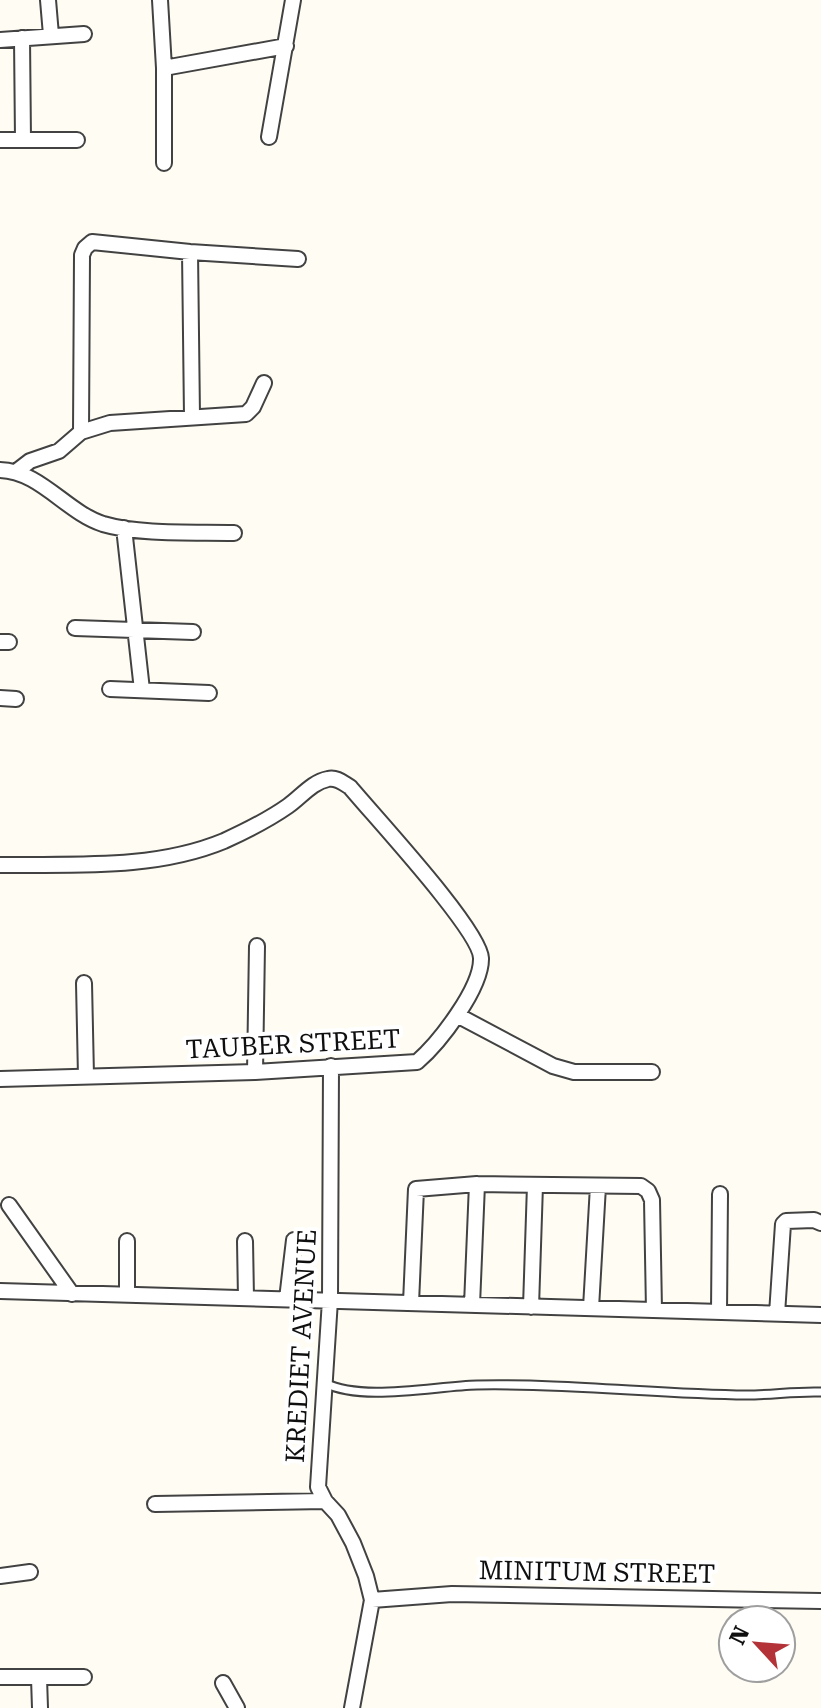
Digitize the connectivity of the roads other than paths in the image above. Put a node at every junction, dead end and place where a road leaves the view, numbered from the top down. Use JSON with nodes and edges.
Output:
{"nodes":[{"id":1,"x":48,"y":0,"type":"edge"},
{"id":2,"x":160,"y":0,"type":"edge"},
{"id":3,"x":293,"y":0,"type":"edge"},
{"id":4,"x":84,"y":34,"type":"dead end"},
{"id":5,"x":51,"y":35,"type":"junction"},
{"id":6,"x":22,"y":38,"type":"junction"},
{"id":7,"x":0,"y":40,"type":"edge"},
{"id":8,"x":286,"y":46,"type":"junction"},
{"id":9,"x":164,"y":68,"type":"junction"},
{"id":10,"x":269,"y":137,"type":"dead end"},
{"id":11,"x":0,"y":140,"type":"edge"},
{"id":12,"x":23,"y":140,"type":"junction"},
{"id":13,"x":77,"y":140,"type":"dead end"},
{"id":14,"x":164,"y":163,"type":"dead end"},
{"id":15,"x":190,"y":252,"type":"junction"},
{"id":16,"x":298,"y":259,"type":"dead end"},
{"id":17,"x":264,"y":383,"type":"dead end"},
{"id":18,"x":192,"y":416,"type":"junction"},
{"id":19,"x":81,"y":432,"type":"junction"},
{"id":20,"x":0,"y":470,"type":"edge"},
{"id":21,"x":17,"y":471,"type":"junction"},
{"id":22,"x":124,"y":528,"type":"junction"},
{"id":23,"x":234,"y":533,"type":"dead end"},
{"id":24,"x":75,"y":628,"type":"dead end"},
{"id":25,"x":136,"y":628,"type":"junction"},
{"id":26,"x":193,"y":632,"type":"dead end"},
{"id":27,"x":110,"y":689,"type":"dead end"},
{"id":28,"x":142,"y":690,"type":"junction"},
{"id":29,"x":209,"y":693,"type":"dead end"},
{"id":30,"x":0,"y":698,"type":"edge"},
{"id":31,"x":16,"y":699,"type":"dead end"},
{"id":32,"x":0,"y":865,"type":"edge"},
{"id":33,"x":257,"y":946,"type":"dead end"},
{"id":34,"x":84,"y":983,"type":"dead end"},
{"id":35,"x":457,"y":1015,"type":"junction"},
{"id":36,"x":331,"y":1066,"type":"junction"},
{"id":37,"x":255,"y":1072,"type":"junction"},
{"id":38,"x":652,"y":1072,"type":"dead end"},
{"id":39,"x":86,"y":1076,"type":"junction"},
{"id":40,"x":0,"y":1079,"type":"edge"},
{"id":41,"x":477,"y":1184,"type":"junction"},
{"id":42,"x":535,"y":1185,"type":"junction"},
{"id":43,"x":598,"y":1186,"type":"junction"},
{"id":44,"x":720,"y":1194,"type":"dead end"},
{"id":45,"x":9,"y":1205,"type":"dead end"},
{"id":46,"x":821,"y":1223,"type":"edge"},
{"id":47,"x":294,"y":1240,"type":"dead end"},
{"id":48,"x":127,"y":1241,"type":"dead end"},
{"id":49,"x":245,"y":1241,"type":"dead end"},
{"id":50,"x":0,"y":1291,"type":"edge"},
{"id":51,"x":72,"y":1294,"type":"junction"},
{"id":52,"x":127,"y":1295,"type":"junction"},
{"id":53,"x":246,"y":1298,"type":"junction"},
{"id":54,"x":287,"y":1299,"type":"junction"},
{"id":55,"x":330,"y":1300,"type":"junction"},
{"id":56,"x":411,"y":1303,"type":"junction"},
{"id":57,"x":472,"y":1305,"type":"junction"},
{"id":58,"x":531,"y":1307,"type":"junction"},
{"id":59,"x":591,"y":1308,"type":"junction"},
{"id":60,"x":654,"y":1310,"type":"junction"},
{"id":61,"x":719,"y":1312,"type":"junction"},
{"id":62,"x":777,"y":1314,"type":"junction"},
{"id":63,"x":821,"y":1315,"type":"edge"},
{"id":64,"x":324,"y":1382,"type":"junction"},
{"id":65,"x":821,"y":1392,"type":"edge"},
{"id":66,"x":325,"y":1501,"type":"junction"},
{"id":67,"x":155,"y":1504,"type":"dead end"},
{"id":68,"x":30,"y":1572,"type":"dead end"},
{"id":69,"x":0,"y":1576,"type":"edge"},
{"id":70,"x":372,"y":1600,"type":"junction"},
{"id":71,"x":821,"y":1601,"type":"edge"},
{"id":72,"x":0,"y":1677,"type":"edge"},
{"id":73,"x":84,"y":1677,"type":"dead end"},
{"id":74,"x":39,"y":1678,"type":"junction"},
{"id":75,"x":223,"y":1683,"type":"dead end"},
{"id":76,"x":40,"y":1708,"type":"edge"},
{"id":77,"x":237,"y":1708,"type":"edge"},
{"id":78,"x":352,"y":1708,"type":"edge"}],
"edges":[{"from":1,"to":5,"type":"street"},
{"from":2,"to":9,"type":"street"},
{"from":3,"to":8,"type":"street"},
{"from":4,"to":5,"type":"street"},
{"from":5,"to":6,"type":"street"},
{"from":6,"to":7,"type":"street"},
{"from":6,"to":12,"type":"street"},
{"from":8,"to":9,"type":"street"},
{"from":8,"to":10,"type":"street"},
{"from":9,"to":14,"type":"street"},
{"from":11,"to":12,"type":"street"},
{"from":12,"to":13,"type":"street"},
{"from":15,"to":16,"type":"street"},
{"from":15,"to":18,"type":"street"},
{"from":15,"to":19,"type":"street"},
{"from":17,"to":18,"type":"street"},
{"from":18,"to":19,"type":"street"},
{"from":19,"to":21,"type":"street"},
{"from":20,"to":21,"type":"street"},
{"from":21,"to":22,"type":"street"},
{"from":22,"to":23,"type":"street"},
{"from":22,"to":25,"type":"street"},
{"from":24,"to":25,"type":"street"},
{"from":25,"to":26,"type":"street"},
{"from":25,"to":28,"type":"street"},
{"from":27,"to":28,"type":"street"},
{"from":28,"to":29,"type":"street"},
{"from":30,"to":31,"type":"street"},
{"from":32,"to":35,"type":"street","name":"TAUBER STREET"},
{"from":33,"to":37,"type":"street"},
{"from":34,"to":39,"type":"street"},
{"from":35,"to":36,"type":"street","name":"TAUBER STREET"},
{"from":35,"to":38,"type":"street"},
{"from":36,"to":37,"type":"street","name":"TAUBER STREET"},
{"from":36,"to":55,"type":"street","name":"KREDIET AVENUE"},
{"from":37,"to":39,"type":"street","name":"TAUBER STREET"},
{"from":39,"to":40,"type":"street","name":"TAUBER STREET"},
{"from":41,"to":42,"type":"street"},
{"from":41,"to":56,"type":"street"},
{"from":41,"to":57,"type":"street"},
{"from":42,"to":43,"type":"street"},
{"from":42,"to":58,"type":"street"},
{"from":43,"to":59,"type":"street"},
{"from":43,"to":60,"type":"street"},
{"from":44,"to":61,"type":"street"},
{"from":45,"to":51,"type":"street"},
{"from":46,"to":62,"type":"street"},
{"from":47,"to":54,"type":"street"},
{"from":48,"to":52,"type":"street"},
{"from":49,"to":53,"type":"street"},
{"from":50,"to":51,"type":"street"},
{"from":51,"to":52,"type":"street"},
{"from":52,"to":53,"type":"street"},
{"from":53,"to":54,"type":"street"},
{"from":54,"to":55,"type":"street"},
{"from":55,"to":56,"type":"street"},
{"from":55,"to":64,"type":"street","name":"KREDIET AVENUE"},
{"from":56,"to":57,"type":"street"},
{"from":57,"to":58,"type":"street"},
{"from":58,"to":59,"type":"street"},
{"from":59,"to":60,"type":"street"},
{"from":60,"to":61,"type":"street"},
{"from":61,"to":62,"type":"street"},
{"from":62,"to":63,"type":"street"},
{"from":64,"to":65,"type":"lane"},
{"from":64,"to":66,"type":"street","name":"KREDIET AVENUE"},
{"from":66,"to":67,"type":"street"},
{"from":66,"to":70,"type":"street","name":"KREDIET AVENUE"},
{"from":68,"to":69,"type":"street"},
{"from":70,"to":71,"type":"street","name":"MINITUM STREET"},
{"from":70,"to":78,"type":"street","name":"KREDIET AVENUE"},
{"from":72,"to":74,"type":"street"},
{"from":73,"to":74,"type":"street"},
{"from":74,"to":76,"type":"street"},
{"from":75,"to":77,"type":"street"}]}
